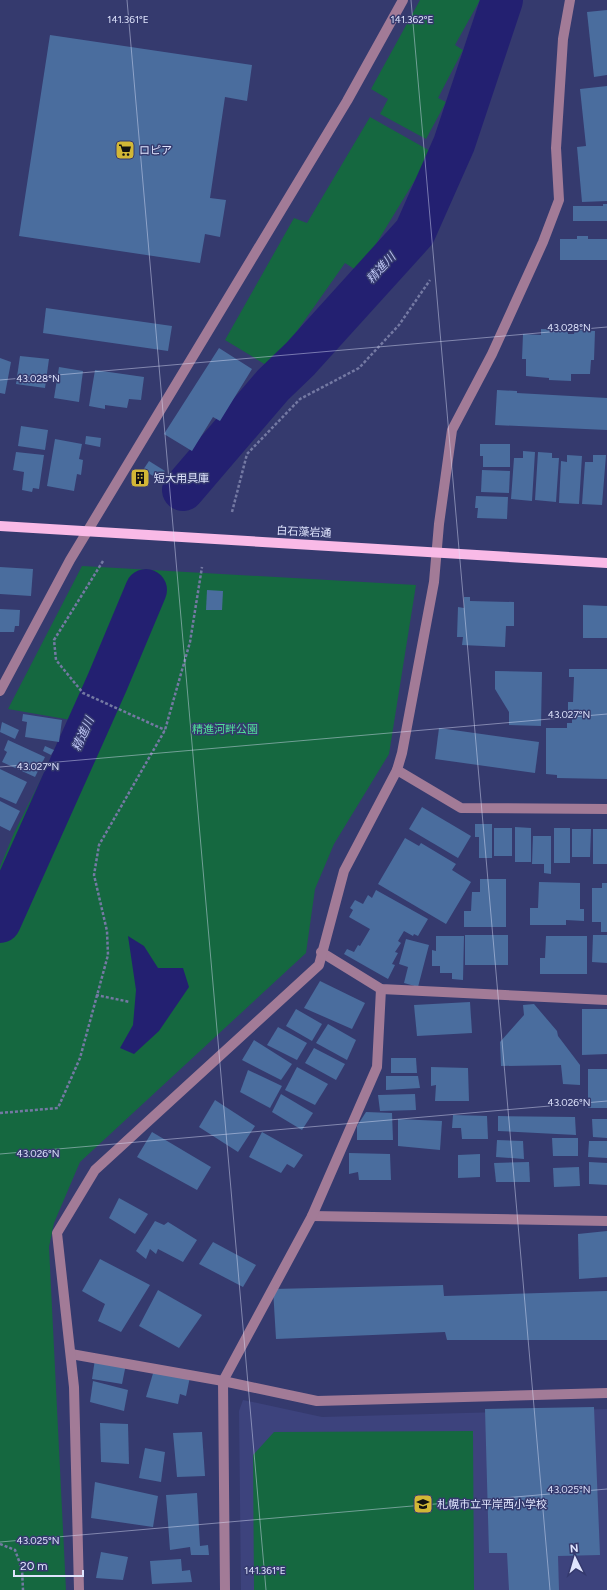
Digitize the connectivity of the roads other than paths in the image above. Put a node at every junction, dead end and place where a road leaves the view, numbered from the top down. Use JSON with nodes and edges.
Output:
{"nodes":[{"id":1,"x":403,"y":0,"type":"edge"},
{"id":2,"x":570,"y":0,"type":"edge"},
{"id":3,"x":0,"y":526,"type":"edge"},
{"id":4,"x":88,"y":532,"type":"junction"},
{"id":5,"x":437,"y":552,"type":"junction"},
{"id":6,"x":607,"y":562,"type":"edge"},
{"id":7,"x":0,"y":691,"type":"edge"},
{"id":8,"x":397,"y":770,"type":"junction"},
{"id":9,"x":607,"y":809,"type":"edge"},
{"id":10,"x":321,"y":952,"type":"junction"},
{"id":11,"x":381,"y":989,"type":"junction"},
{"id":12,"x":607,"y":1000,"type":"edge"},
{"id":13,"x":312,"y":1216,"type":"junction"},
{"id":14,"x":607,"y":1221,"type":"edge"},
{"id":15,"x":71,"y":1354,"type":"junction"},
{"id":16,"x":223,"y":1381,"type":"junction"},
{"id":17,"x":607,"y":1393,"type":"edge"},
{"id":18,"x":79,"y":1590,"type":"edge"},
{"id":19,"x":225,"y":1590,"type":"edge"}],
"edges":[{"from":1,"to":4,"type":"street"},
{"from":2,"to":5,"type":"street"},
{"from":3,"to":4,"type":"main road","name":"白石藻岩通"},
{"from":4,"to":5,"type":"main road","name":"白石藻岩通"},
{"from":4,"to":7,"type":"street"},
{"from":5,"to":6,"type":"main road","name":"白石藻岩通"},
{"from":5,"to":8,"type":"street"},
{"from":8,"to":9,"type":"street"},
{"from":8,"to":10,"type":"street"},
{"from":10,"to":11,"type":"street"},
{"from":10,"to":15,"type":"street"},
{"from":11,"to":12,"type":"street"},
{"from":11,"to":13,"type":"street"},
{"from":13,"to":14,"type":"street"},
{"from":13,"to":16,"type":"street"},
{"from":15,"to":16,"type":"street"},
{"from":15,"to":18,"type":"street"},
{"from":16,"to":17,"type":"street"},
{"from":16,"to":19,"type":"street"}]}
